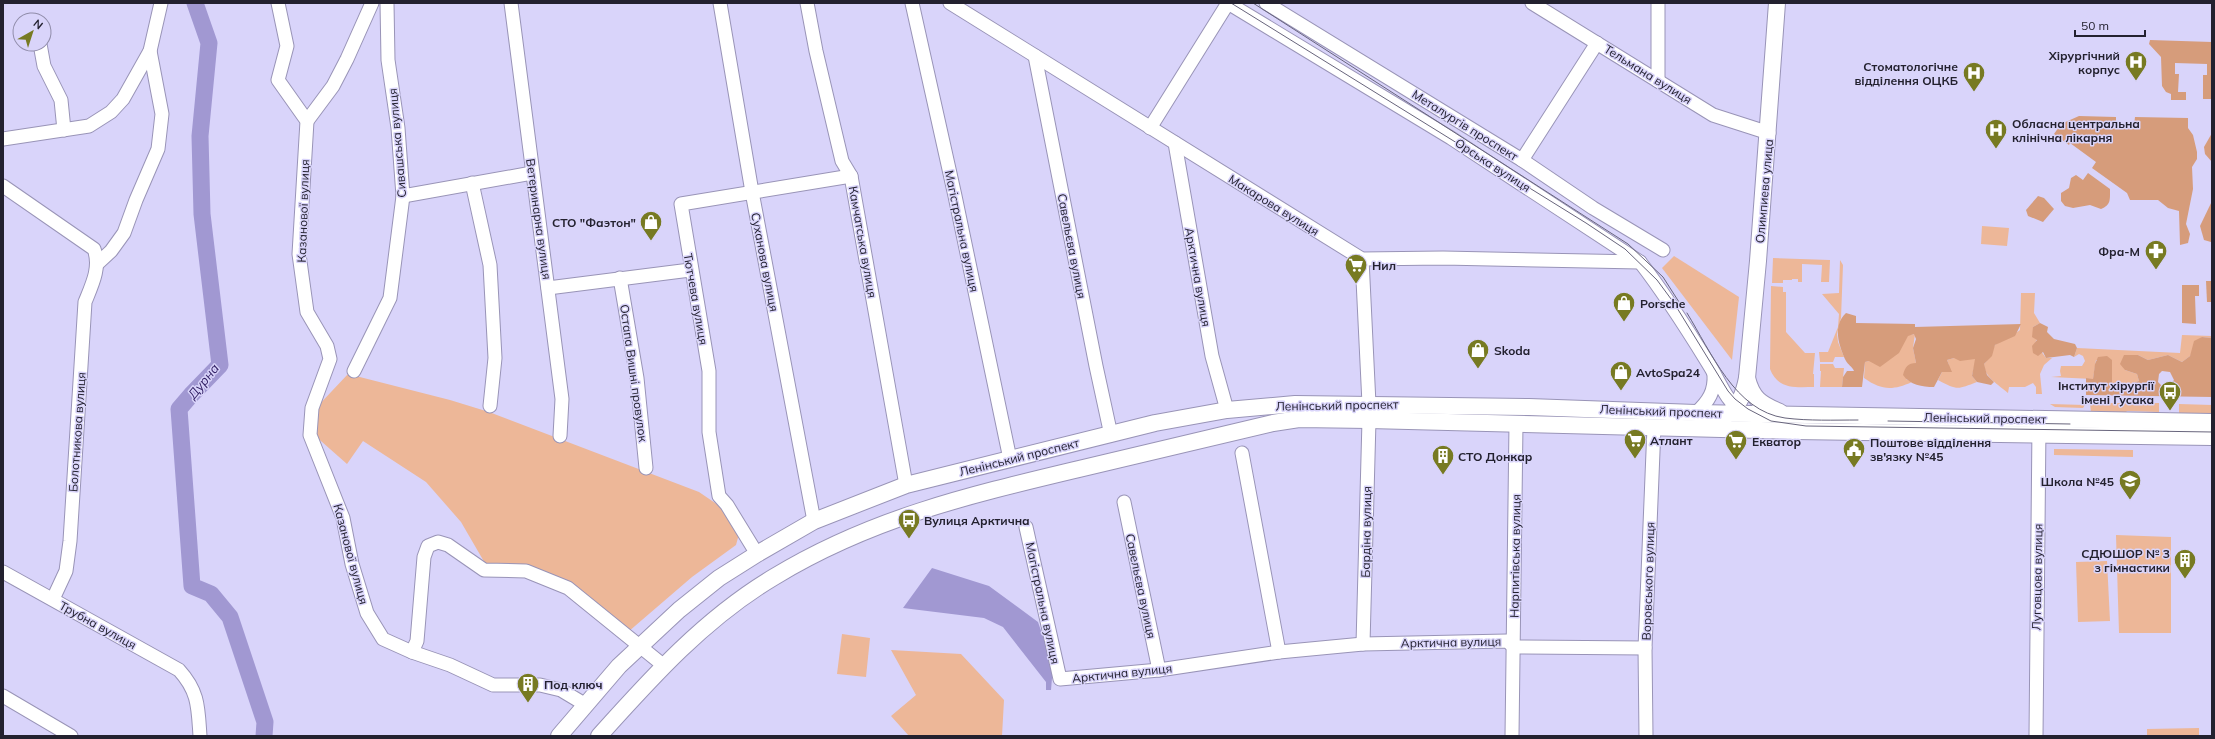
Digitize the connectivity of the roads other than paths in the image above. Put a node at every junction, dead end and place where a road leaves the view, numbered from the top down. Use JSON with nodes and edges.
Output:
{"nodes":[{"id":1,"x":161,"y":3,"type":"edge"},
{"id":2,"x":278,"y":3,"type":"edge"},
{"id":3,"x":372,"y":3,"type":"edge"},
{"id":4,"x":387,"y":3,"type":"edge"},
{"id":5,"x":511,"y":3,"type":"edge"},
{"id":6,"x":720,"y":3,"type":"edge"},
{"id":7,"x":808,"y":3,"type":"edge"},
{"id":8,"x":912,"y":3,"type":"edge"},
{"id":9,"x":950,"y":3,"type":"edge"},
{"id":10,"x":1228,"y":3,"type":"edge"},
{"id":11,"x":1266,"y":3,"type":"edge"},
{"id":12,"x":1658,"y":3,"type":"edge"},
{"id":13,"x":1777,"y":3,"type":"edge"},
{"id":14,"x":1535,"y":4,"type":"edge"},
{"id":15,"x":1597,"y":43,"type":"junction"},
{"id":16,"x":150,"y":51,"type":"junction"},
{"id":17,"x":41,"y":52,"type":"edge"},
{"id":18,"x":1035,"y":56,"type":"junction"},
{"id":19,"x":1658,"y":81,"type":"junction"},
{"id":20,"x":307,"y":121,"type":"junction"},
{"id":21,"x":1150,"y":128,"type":"junction"},
{"id":22,"x":64,"y":130,"type":"junction"},
{"id":23,"x":1769,"y":133,"type":"junction"},
{"id":24,"x":3,"y":139,"type":"edge"},
{"id":25,"x":1175,"y":143,"type":"junction"},
{"id":26,"x":1522,"y":160,"type":"junction"},
{"id":27,"x":532,"y":173,"type":"junction"},
{"id":28,"x":851,"y":176,"type":"junction"},
{"id":29,"x":472,"y":183,"type":"junction"},
{"id":30,"x":3,"y":186,"type":"edge"},
{"id":31,"x":752,"y":192,"type":"junction"},
{"id":32,"x":403,"y":196,"type":"junction"},
{"id":33,"x":1663,"y":250,"type":"dead end"},
{"id":34,"x":1362,"y":259,"type":"junction"},
{"id":35,"x":1640,"y":262,"type":"junction"},
{"id":36,"x":97,"y":264,"type":"junction"},
{"id":37,"x":690,"y":270,"type":"junction"},
{"id":38,"x":620,"y":278,"type":"junction"},
{"id":39,"x":548,"y":288,"type":"junction"},
{"id":40,"x":354,"y":371,"type":"dead end"},
{"id":41,"x":1714,"y":374,"type":"junction"},
{"id":42,"x":1747,"y":378,"type":"junction"},
{"id":43,"x":1369,"y":404,"type":"junction"},
{"id":44,"x":490,"y":406,"type":"dead end"},
{"id":45,"x":1734,"y":409,"type":"junction"},
{"id":46,"x":1227,"y":410,"type":"junction"},
{"id":47,"x":1696,"y":413,"type":"junction"},
{"id":48,"x":1784,"y":413,"type":"junction"},
{"id":49,"x":1369,"y":420,"type":"junction"},
{"id":50,"x":2212,"y":422,"type":"edge"},
{"id":51,"x":1516,"y":424,"type":"junction"},
{"id":52,"x":1654,"y":427,"type":"junction"},
{"id":53,"x":1687,"y":427,"type":"junction"},
{"id":54,"x":2039,"y":427,"type":"junction"},
{"id":55,"x":1795,"y":431,"type":"junction"},
{"id":56,"x":1111,"y":435,"type":"junction"},
{"id":57,"x":560,"y":436,"type":"dead end"},
{"id":58,"x":2212,"y":437,"type":"edge"},
{"id":59,"x":1242,"y":453,"type":"dead end"},
{"id":60,"x":1010,"y":459,"type":"junction"},
{"id":61,"x":994,"y":463,"type":"junction"},
{"id":62,"x":646,"y":468,"type":"dead end"},
{"id":63,"x":963,"y":471,"type":"junction"},
{"id":64,"x":906,"y":485,"type":"junction"},
{"id":65,"x":993,"y":489,"type":"junction"},
{"id":66,"x":972,"y":495,"type":"junction"},
{"id":67,"x":1124,"y":502,"type":"dead end"},
{"id":68,"x":814,"y":521,"type":"junction"},
{"id":69,"x":1026,"y":527,"type":"dead end"},
{"id":70,"x":757,"y":554,"type":"junction"},
{"id":71,"x":3,"y":572,"type":"edge"},
{"id":72,"x":53,"y":599,"type":"junction"},
{"id":73,"x":1364,"y":644,"type":"junction"},
{"id":74,"x":640,"y":645,"type":"junction"},
{"id":75,"x":1514,"y":647,"type":"junction"},
{"id":76,"x":1646,"y":648,"type":"junction"},
{"id":77,"x":412,"y":652,"type":"junction"},
{"id":78,"x":1279,"y":652,"type":"junction"},
{"id":79,"x":663,"y":665,"type":"junction"},
{"id":80,"x":1159,"y":670,"type":"junction"},
{"id":81,"x":1060,"y":680,"type":"joint"},
{"id":82,"x":3,"y":696,"type":"edge"},
{"id":83,"x":586,"y":705,"type":"junction"},
{"id":84,"x":71,"y":736,"type":"edge"},
{"id":85,"x":200,"y":736,"type":"edge"},
{"id":86,"x":559,"y":736,"type":"edge"},
{"id":87,"x":599,"y":736,"type":"edge"},
{"id":88,"x":1512,"y":736,"type":"edge"},
{"id":89,"x":1646,"y":736,"type":"edge"},
{"id":90,"x":2036,"y":736,"type":"edge"}],
"edges":[{"from":1,"to":16,"type":"street"},
{"from":2,"to":20,"type":"street"},
{"from":3,"to":20,"type":"street"},
{"from":4,"to":32,"type":"street","name":"Сивашська вулиця"},
{"from":5,"to":27,"type":"street","name":"Ветеринарна вулиця"},
{"from":6,"to":31,"type":"street","name":"Суханова вулиця"},
{"from":7,"to":28,"type":"street","name":"Камчатська вулиця"},
{"from":8,"to":60,"type":"street","name":"Магістральна вулиця"},
{"from":9,"to":18,"type":"street","name":"Макарова вулиця"},
{"from":10,"to":21,"type":"street"},
{"from":10,"to":35,"type":"street","name":"Орська вулиця"},
{"from":11,"to":26,"type":"street","name":"Металургів проспект"},
{"from":12,"to":19,"type":"street"},
{"from":13,"to":23,"type":"main road","name":"Олимпиева улица"},
{"from":14,"to":15,"type":"street","name":"Тельмана вулиця"},
{"from":15,"to":19,"type":"street","name":"Тельмана вулиця"},
{"from":15,"to":26,"type":"street"},
{"from":16,"to":22,"type":"street"},
{"from":16,"to":36,"type":"street"},
{"from":17,"to":22,"type":"street"},
{"from":18,"to":21,"type":"street","name":"Макарова вулиця"},
{"from":18,"to":56,"type":"street","name":"Савельєва вулиця"},
{"from":19,"to":23,"type":"street","name":"Тельмана вулиця"},
{"from":20,"to":77,"type":"street","name":"Казанової вулиця"},
{"from":21,"to":25,"type":"street","name":"Макарова вулиця"},
{"from":22,"to":24,"type":"street"},
{"from":23,"to":42,"type":"main road","name":"Олимпиева улица"},
{"from":25,"to":34,"type":"street","name":"Макарова вулиця"},
{"from":25,"to":46,"type":"street","name":"Арктична вулиця"},
{"from":26,"to":33,"type":"street","name":"Металургів проспект"},
{"from":27,"to":29,"type":"street"},
{"from":27,"to":39,"type":"street","name":"Ветеринарна вулиця"},
{"from":28,"to":31,"type":"street","name":"Тютчева вулиця"},
{"from":28,"to":64,"type":"street","name":"Камчатська вулиця"},
{"from":29,"to":32,"type":"street"},
{"from":29,"to":44,"type":"street"},
{"from":30,"to":36,"type":"street"},
{"from":31,"to":37,"type":"street","name":"Тютчева вулиця"},
{"from":31,"to":68,"type":"street","name":"Суханова вулиця"},
{"from":32,"to":40,"type":"street","name":"Сивашська вулиця"},
{"from":34,"to":35,"type":"street"},
{"from":34,"to":43,"type":"street"},
{"from":35,"to":41,"type":"street","name":"Орська вулиця"},
{"from":36,"to":72,"type":"street","name":"Болотникова вулиця"},
{"from":37,"to":38,"type":"street"},
{"from":37,"to":70,"type":"street","name":"Тютчева вулиця"},
{"from":38,"to":39,"type":"street"},
{"from":38,"to":62,"type":"street","name":"Остапа Вишні провулок"},
{"from":39,"to":57,"type":"street","name":"Ветеринарна вулиця"},
{"from":41,"to":45,"type":"street","name":"Орська вулиця"},
{"from":41,"to":47,"type":"street"},
{"from":42,"to":45,"type":"main road"},
{"from":42,"to":48,"type":"main road"},
{"from":43,"to":46,"type":"main road","name":"Ленінський проспект"},
{"from":43,"to":47,"type":"main road","name":"Ленінський проспект"},
{"from":45,"to":47,"type":"main road","name":"Ленінський проспект"},
{"from":45,"to":48,"type":"main road","name":"Ленінський проспект"},
{"from":45,"to":53,"type":"main road"},
{"from":45,"to":55,"type":"street"},
{"from":46,"to":56,"type":"main road","name":"Ленінський проспект"},
{"from":48,"to":54,"type":"main road","name":"Ленінський проспект"},
{"from":49,"to":51,"type":"main road","name":"Ленінський проспект"},
{"from":49,"to":65,"type":"main road","name":"Ленінський проспект"},
{"from":49,"to":73,"type":"street","name":"Бардіна вулиця"},
{"from":50,"to":54,"type":"main road","name":"Ленінський проспект"},
{"from":51,"to":52,"type":"main road","name":"Ленінський проспект"},
{"from":51,"to":75,"type":"street","name":"Нарпитівська вулиця"},
{"from":52,"to":53,"type":"main road","name":"Ленінський проспект"},
{"from":52,"to":76,"type":"street","name":"Воровського вулиця"},
{"from":53,"to":55,"type":"main road","name":"Ленінський проспект"},
{"from":54,"to":55,"type":"main road","name":"Ленінський проспект"},
{"from":54,"to":58,"type":"main road","name":"Ленінський проспект"},
{"from":54,"to":90,"type":"street","name":"Луговцова вулиця"},
{"from":56,"to":60,"type":"main road","name":"Ленінський проспект"},
{"from":59,"to":78,"type":"street"},
{"from":60,"to":61,"type":"main road","name":"Ленінський проспект"},
{"from":61,"to":63,"type":"main road","name":"Ленінський проспект"},
{"from":61,"to":65,"type":"main road"},
{"from":63,"to":64,"type":"main road","name":"Ленінський проспект"},
{"from":63,"to":66,"type":"main road"},
{"from":64,"to":68,"type":"main road","name":"Ленінський проспект"},
{"from":65,"to":66,"type":"main road","name":"Ленінський проспект"},
{"from":66,"to":79,"type":"main road","name":"Ленінський проспект"},
{"from":67,"to":80,"type":"street","name":"Савельєва вулиця"},
{"from":68,"to":70,"type":"main road","name":"Ленінський проспект"},
{"from":69,"to":81,"type":"street","name":"Магістральна вулиця"},
{"from":70,"to":74,"type":"main road","name":"Ленінський проспект"},
{"from":71,"to":72,"type":"street","name":"Трубна вулиця"},
{"from":72,"to":85,"type":"street","name":"Трубна вулиця"},
{"from":73,"to":75,"type":"street","name":"Арктична вулиця"},
{"from":73,"to":78,"type":"street","name":"Арктична вулиця"},
{"from":74,"to":77,"type":"street"},
{"from":74,"to":79,"type":"street"},
{"from":74,"to":83,"type":"main road","name":"Ленінський проспект"},
{"from":75,"to":76,"type":"street","name":"Арктична вулиця"},
{"from":75,"to":88,"type":"street","name":"Нарпитівська вулиця"},
{"from":76,"to":89,"type":"street","name":"Воровського вулиця"},
{"from":77,"to":83,"type":"street","name":"Казанової вулиця"},
{"from":78,"to":80,"type":"street","name":"Арктична вулиця"},
{"from":79,"to":87,"type":"main road","name":"Ленінський проспект"},
{"from":80,"to":81,"type":"street","name":"Арктична вулиця"},
{"from":82,"to":84,"type":"street"},
{"from":83,"to":86,"type":"main road","name":"Ленінський проспект"}]}
